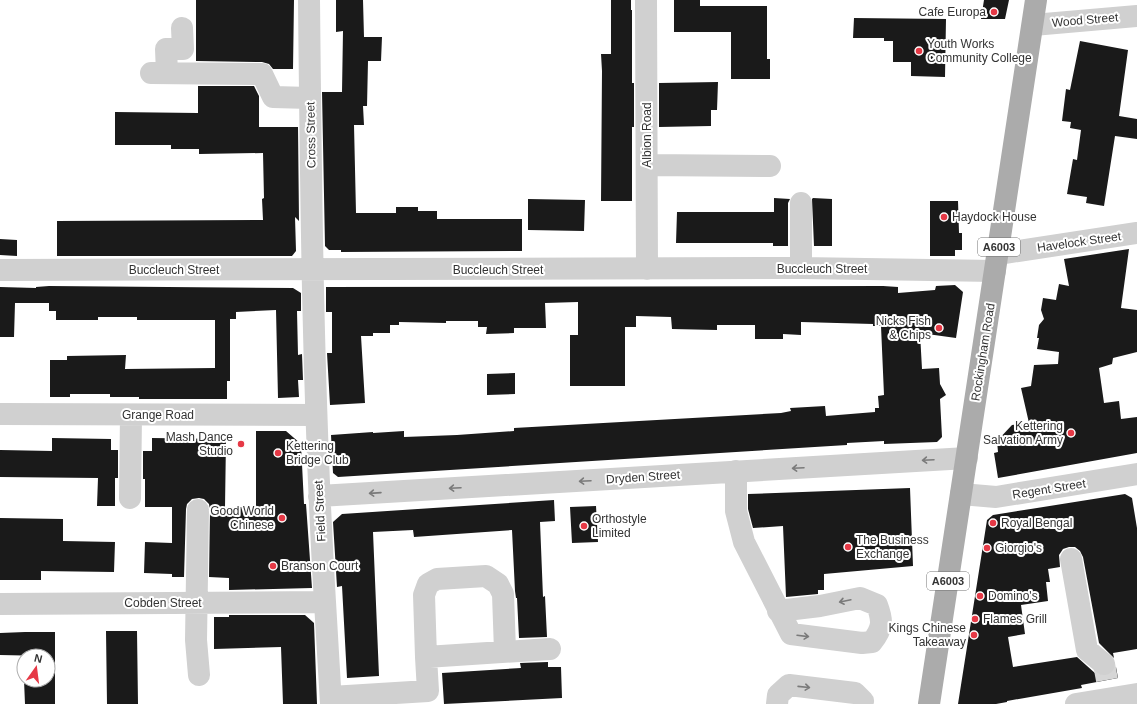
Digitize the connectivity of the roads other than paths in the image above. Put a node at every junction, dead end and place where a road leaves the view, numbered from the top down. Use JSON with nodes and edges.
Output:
{"nodes":[{"id":1,"x":309,"y":0,"type":"edge"},
{"id":2,"x":646,"y":0,"type":"edge"},
{"id":3,"x":1036,"y":0,"type":"edge"},
{"id":4,"x":1137,"y":16,"type":"edge"},
{"id":5,"x":1033,"y":25,"type":"junction"},
{"id":6,"x":182,"y":28,"type":"dead end"},
{"id":7,"x":310,"y":98,"type":"junction"},
{"id":8,"x":647,"y":165,"type":"junction"},
{"id":9,"x":770,"y":166,"type":"dead end"},
{"id":10,"x":801,"y":203,"type":"dead end"},
{"id":11,"x":1137,"y":233,"type":"edge"},
{"id":12,"x":997,"y":262,"type":"junction"},
{"id":13,"x":800,"y":268,"type":"junction"},
{"id":14,"x":647,"y":269,"type":"junction"},
{"id":15,"x":0,"y":270,"type":"edge"},
{"id":16,"x":312,"y":270,"type":"junction"},
{"id":17,"x":0,"y":414,"type":"edge"},
{"id":18,"x":131,"y":415,"type":"junction"},
{"id":19,"x":316,"y":415,"type":"junction"},
{"id":20,"x":967,"y":458,"type":"junction"},
{"id":21,"x":736,"y":471,"type":"junction"},
{"id":22,"x":1137,"y":474,"type":"edge"},
{"id":23,"x":961,"y":494,"type":"junction"},
{"id":24,"x":319,"y":496,"type":"junction"},
{"id":25,"x":130,"y":498,"type":"dead end"},
{"id":26,"x":198,"y":510,"type":"dead end"},
{"id":27,"x":1071,"y":559,"type":"dead end"},
{"id":28,"x":325,"y":602,"type":"junction"},
{"id":29,"x":197,"y":603,"type":"junction"},
{"id":30,"x":0,"y":604,"type":"edge"},
{"id":31,"x":778,"y":611,"type":"dead end"},
{"id":32,"x":550,"y":648,"type":"dead end"},
{"id":33,"x":505,"y":652,"type":"junction"},
{"id":34,"x":426,"y":657,"type":"junction"},
{"id":35,"x":199,"y":675,"type":"dead end"},
{"id":36,"x":1107,"y":681,"type":"junction"},
{"id":37,"x":1137,"y":694,"type":"edge"},
{"id":38,"x":429,"y":698,"type":"edge"},
{"id":39,"x":331,"y":700,"type":"edge"},
{"id":40,"x":778,"y":704,"type":"edge"},
{"id":41,"x":862,"y":704,"type":"edge"},
{"id":42,"x":929,"y":704,"type":"edge"},
{"id":43,"x":1076,"y":704,"type":"edge"}],
"edges":[{"from":1,"to":7,"type":"street","name":"Cross Street"},
{"from":2,"to":8,"type":"street","name":"Albion Road"},
{"from":3,"to":5,"type":"main road","name":"Rockingham Road","number":"A6003"},
{"from":4,"to":5,"type":"street","name":"Wood Street"},
{"from":5,"to":12,"type":"main road","name":"Rockingham Road","number":"A6003"},
{"from":6,"to":7,"type":"street"},
{"from":7,"to":16,"type":"street","name":"Cross Street"},
{"from":8,"to":9,"type":"street"},
{"from":8,"to":14,"type":"street","name":"Albion Road"},
{"from":10,"to":13,"type":"street"},
{"from":11,"to":12,"type":"street","name":"Havelock Street"},
{"from":12,"to":13,"type":"street","name":"Buccleuch Street"},
{"from":12,"to":20,"type":"main road","name":"Rockingham Road","number":"A6003"},
{"from":13,"to":14,"type":"street","name":"Buccleuch Street"},
{"from":14,"to":16,"type":"street","name":"Buccleuch Street"},
{"from":15,"to":16,"type":"street","name":"Buccleuch Street"},
{"from":16,"to":19,"type":"street","name":"Field Street"},
{"from":17,"to":18,"type":"street","name":"Grange Road"},
{"from":18,"to":19,"type":"street","name":"Grange Road"},
{"from":18,"to":25,"type":"street"},
{"from":19,"to":24,"type":"street","name":"Field Street"},
{"from":20,"to":21,"type":"street","name":"Dryden Street","one_way":true},
{"from":20,"to":23,"type":"main road","name":"Rockingham Road","number":"A6003"},
{"from":21,"to":24,"type":"street","name":"Dryden Street","one_way":true},
{"from":21,"to":31,"type":"street"},
{"from":22,"to":23,"type":"street","name":"Regent Street"},
{"from":23,"to":42,"type":"main road","name":"Rockingham Road","number":"A6003"},
{"from":24,"to":28,"type":"street","name":"Field Street"},
{"from":26,"to":29,"type":"street"},
{"from":27,"to":36,"type":"street"},
{"from":28,"to":29,"type":"street","name":"Cobden Street"},
{"from":28,"to":39,"type":"street","name":"Field Street"},
{"from":29,"to":30,"type":"street","name":"Cobden Street"},
{"from":29,"to":35,"type":"street"},
{"from":32,"to":33,"type":"street"},
{"from":33,"to":34,"type":"street"},
{"from":33,"to":34,"type":"street"},
{"from":34,"to":38,"type":"street"},
{"from":36,"to":37,"type":"street"},
{"from":36,"to":43,"type":"street"},
{"from":38,"to":39,"type":"street"},
{"from":40,"to":41,"type":"street","one_way":true}]}
